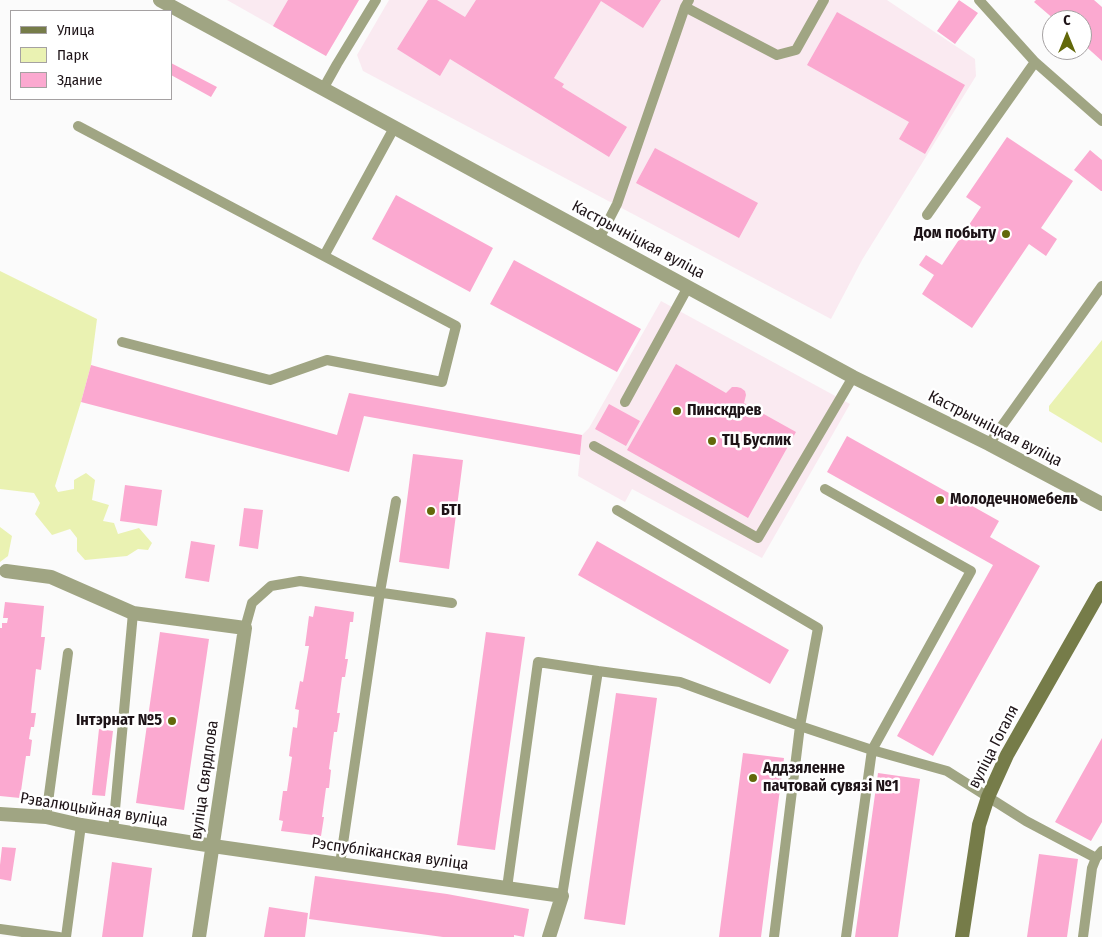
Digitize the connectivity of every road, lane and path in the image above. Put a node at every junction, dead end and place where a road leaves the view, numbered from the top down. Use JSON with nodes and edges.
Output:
{"nodes":[{"id":1,"x":160,"y":0,"type":"edge"},
{"id":2,"x":376,"y":0,"type":"edge"},
{"id":3,"x":824,"y":0,"type":"edge"},
{"id":4,"x":979,"y":0,"type":"edge"},
{"id":5,"x":687,"y":4,"type":"edge"},
{"id":6,"x":1035,"y":62,"type":"junction"},
{"id":7,"x":323,"y":89,"type":"junction"},
{"id":8,"x":1102,"y":121,"type":"edge"},
{"id":9,"x":78,"y":126,"type":"dead end"},
{"id":10,"x":394,"y":128,"type":"junction"},
{"id":11,"x":927,"y":215,"type":"dead end"},
{"id":12,"x":599,"y":240,"type":"junction"},
{"id":13,"x":324,"y":256,"type":"junction"},
{"id":14,"x":1102,"y":286,"type":"edge"},
{"id":15,"x":688,"y":287,"type":"junction"},
{"id":16,"x":122,"y":342,"type":"dead end"},
{"id":17,"x":853,"y":377,"type":"junction"},
{"id":18,"x":624,"y":402,"type":"dead end"},
{"id":19,"x":988,"y":444,"type":"junction"},
{"id":20,"x":594,"y":446,"type":"dead end"},
{"id":21,"x":825,"y":489,"type":"dead end"},
{"id":22,"x":396,"y":501,"type":"dead end"},
{"id":23,"x":1102,"y":504,"type":"edge"},
{"id":24,"x":618,"y":510,"type":"dead end"},
{"id":25,"x":6,"y":571,"type":"dead end"},
{"id":26,"x":1102,"y":588,"type":"edge"},
{"id":27,"x":380,"y":592,"type":"junction"},
{"id":28,"x":452,"y":603,"type":"dead end"},
{"id":29,"x":133,"y":613,"type":"junction"},
{"id":30,"x":245,"y":628,"type":"junction"},
{"id":31,"x":68,"y":653,"type":"dead end"},
{"id":32,"x":598,"y":671,"type":"junction"},
{"id":33,"x":800,"y":726,"type":"junction"},
{"id":34,"x":872,"y":750,"type":"junction"},
{"id":35,"x":988,"y":797,"type":"junction"},
{"id":36,"x":0,"y":814,"type":"edge"},
{"id":37,"x":46,"y":818,"type":"junction"},
{"id":38,"x":81,"y":825,"type":"junction"},
{"id":39,"x":113,"y":831,"type":"junction"},
{"id":40,"x":213,"y":846,"type":"junction"},
{"id":41,"x":1099,"y":854,"type":"edge"},
{"id":42,"x":340,"y":864,"type":"junction"},
{"id":43,"x":507,"y":888,"type":"junction"},
{"id":44,"x":562,"y":896,"type":"junction"},
{"id":45,"x":0,"y":929,"type":"edge"},
{"id":46,"x":553,"y":936,"type":"edge"},
{"id":47,"x":59,"y":937,"type":"edge"},
{"id":48,"x":66,"y":937,"type":"edge"},
{"id":49,"x":199,"y":937,"type":"edge"},
{"id":50,"x":774,"y":937,"type":"edge"},
{"id":51,"x":846,"y":937,"type":"edge"},
{"id":52,"x":962,"y":937,"type":"edge"},
{"id":53,"x":1083,"y":937,"type":"edge"}],
"edges":[{"from":1,"to":7,"type":"street","name":"Кастрычніцкая вуліца"},
{"from":2,"to":7,"type":"lane"},
{"from":3,"to":5,"type":"lane"},
{"from":4,"to":6,"type":"lane"},
{"from":5,"to":12,"type":"lane"},
{"from":6,"to":8,"type":"lane"},
{"from":6,"to":11,"type":"lane"},
{"from":7,"to":10,"type":"street","name":"Кастрычніцкая вуліца"},
{"from":9,"to":13,"type":"lane"},
{"from":10,"to":12,"type":"street","name":"Кастрычніцкая вуліца"},
{"from":10,"to":13,"type":"lane"},
{"from":12,"to":15,"type":"street","name":"Кастрычніцкая вуліца"},
{"from":13,"to":16,"type":"lane"},
{"from":14,"to":19,"type":"lane"},
{"from":15,"to":17,"type":"street","name":"Кастрычніцкая вуліца"},
{"from":15,"to":18,"type":"lane"},
{"from":17,"to":19,"type":"street","name":"Кастрычніцкая вуліца"},
{"from":17,"to":20,"type":"lane"},
{"from":19,"to":23,"type":"street","name":"Кастрычніцкая вуліца"},
{"from":21,"to":34,"type":"lane"},
{"from":22,"to":27,"type":"lane"},
{"from":24,"to":33,"type":"lane"},
{"from":25,"to":29,"type":"street"},
{"from":26,"to":35,"type":"main road","name":"вуліца Гогаля"},
{"from":27,"to":28,"type":"lane"},
{"from":27,"to":30,"type":"lane"},
{"from":27,"to":42,"type":"lane"},
{"from":29,"to":30,"type":"street"},
{"from":29,"to":39,"type":"lane"},
{"from":30,"to":40,"type":"street","name":"вуліца Свярдлова"},
{"from":31,"to":37,"type":"lane"},
{"from":32,"to":33,"type":"lane"},
{"from":32,"to":43,"type":"lane"},
{"from":32,"to":44,"type":"lane"},
{"from":33,"to":34,"type":"lane"},
{"from":33,"to":50,"type":"lane"},
{"from":34,"to":35,"type":"lane"},
{"from":34,"to":51,"type":"lane"},
{"from":35,"to":41,"type":"lane"},
{"from":35,"to":52,"type":"main road","name":"вуліца Гогаля"},
{"from":36,"to":37,"type":"street","name":"Рэвалюцыйная вуліца"},
{"from":37,"to":38,"type":"street","name":"Рэвалюцыйная вуліца"},
{"from":38,"to":39,"type":"street","name":"Рэвалюцыйная вуліца"},
{"from":38,"to":48,"type":"lane"},
{"from":39,"to":40,"type":"street","name":"Рэвалюцыйная вуліца"},
{"from":40,"to":42,"type":"street","name":"Рэспубліканская вуліца"},
{"from":40,"to":49,"type":"street","name":"вуліца Свярдлова"},
{"from":41,"to":53,"type":"lane"},
{"from":42,"to":43,"type":"street","name":"Рэспубліканская вуліца"},
{"from":43,"to":44,"type":"street","name":"Рэспубліканская вуліца"},
{"from":44,"to":46,"type":"street"},
{"from":45,"to":47,"type":"lane"}]}
